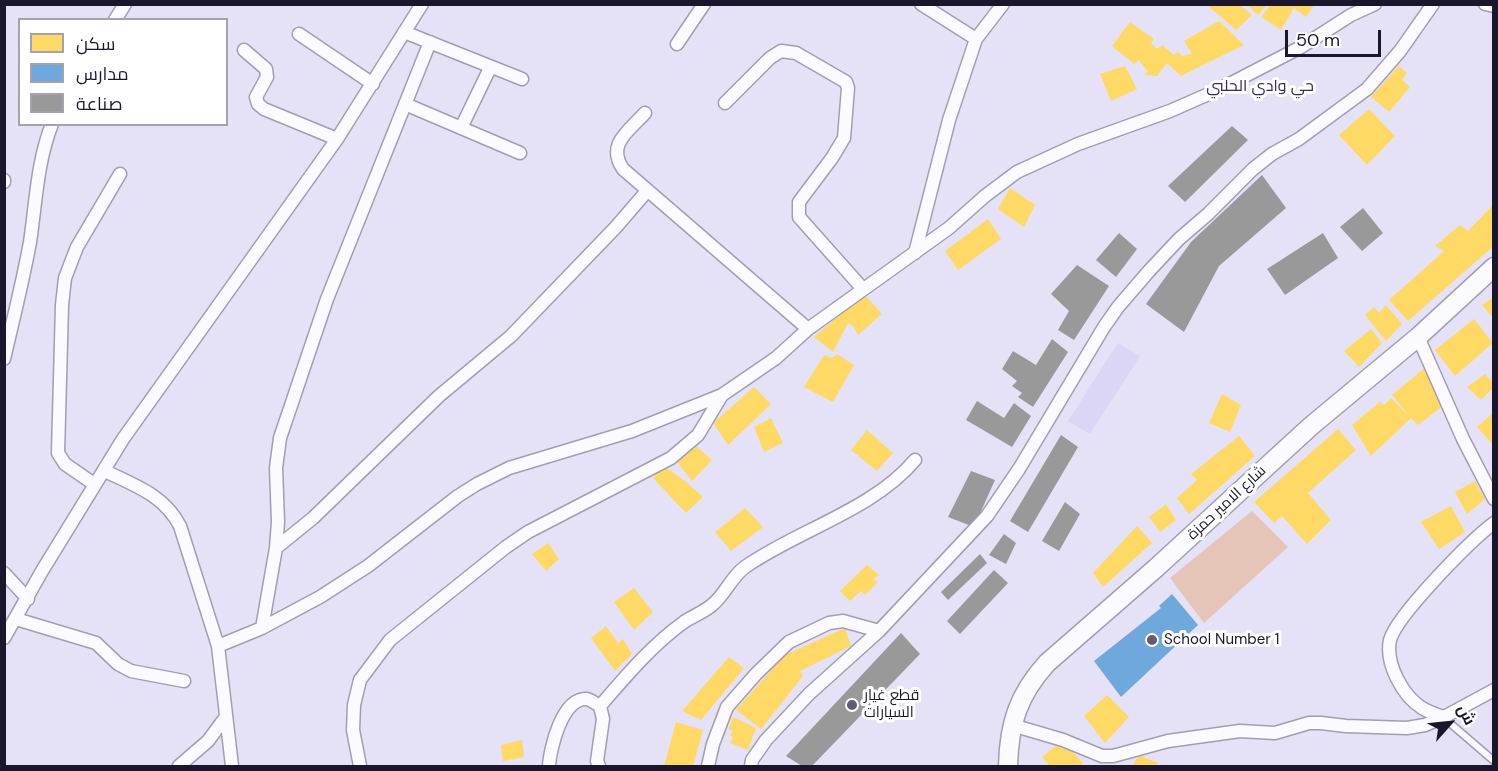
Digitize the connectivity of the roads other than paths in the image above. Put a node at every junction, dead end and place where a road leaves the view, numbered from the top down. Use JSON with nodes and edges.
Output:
{"nodes":[{"id":1,"x":125,"y":4,"type":"edge"},
{"id":2,"x":422,"y":4,"type":"edge"},
{"id":3,"x":704,"y":4,"type":"edge"},
{"id":4,"x":921,"y":4,"type":"edge"},
{"id":5,"x":1003,"y":4,"type":"edge"},
{"id":6,"x":1375,"y":4,"type":"edge"},
{"id":7,"x":1433,"y":4,"type":"edge"},
{"id":8,"x":1485,"y":4,"type":"edge"},
{"id":9,"x":1494,"y":6,"type":"edge"},
{"id":10,"x":116,"y":18,"type":"edge"},
{"id":11,"x":404,"y":32,"type":"junction"},
{"id":12,"x":299,"y":34,"type":"dead end"},
{"id":13,"x":976,"y":39,"type":"junction"},
{"id":14,"x":430,"y":42,"type":"junction"},
{"id":15,"x":677,"y":44,"type":"dead end"},
{"id":16,"x":244,"y":50,"type":"dead end"},
{"id":17,"x":490,"y":68,"type":"junction"},
{"id":18,"x":522,"y":79,"type":"dead end"},
{"id":19,"x":373,"y":84,"type":"junction"},
{"id":20,"x":725,"y":103,"type":"dead end"},
{"id":21,"x":405,"y":104,"type":"junction"},
{"id":22,"x":645,"y":113,"type":"dead end"},
{"id":23,"x":51,"y":126,"type":"edge"},
{"id":24,"x":461,"y":128,"type":"junction"},
{"id":25,"x":337,"y":139,"type":"junction"},
{"id":26,"x":520,"y":153,"type":"dead end"},
{"id":27,"x":120,"y":174,"type":"dead end"},
{"id":28,"x":647,"y":191,"type":"junction"},
{"id":29,"x":915,"y":252,"type":"junction"},
{"id":30,"x":1494,"y":267,"type":"edge"},
{"id":31,"x":863,"y":289,"type":"junction"},
{"id":32,"x":808,"y":329,"type":"junction"},
{"id":33,"x":1418,"y":337,"type":"junction"},
{"id":34,"x":4,"y":359,"type":"edge"},
{"id":35,"x":722,"y":395,"type":"junction"},
{"id":36,"x":915,"y":460,"type":"dead end"},
{"id":37,"x":105,"y":471,"type":"junction"},
{"id":38,"x":94,"y":484,"type":"junction"},
{"id":39,"x":1494,"y":499,"type":"edge"},
{"id":40,"x":1494,"y":523,"type":"edge"},
{"id":41,"x":276,"y":548,"type":"junction"},
{"id":42,"x":4,"y":573,"type":"edge"},
{"id":43,"x":28,"y":599,"type":"junction"},
{"id":44,"x":16,"y":619,"type":"junction"},
{"id":45,"x":262,"y":628,"type":"junction"},
{"id":46,"x":879,"y":631,"type":"junction"},
{"id":47,"x":4,"y":638,"type":"edge"},
{"id":48,"x":218,"y":646,"type":"junction"},
{"id":49,"x":184,"y":681,"type":"dead end"},
{"id":50,"x":1494,"y":690,"type":"edge"},
{"id":51,"x":600,"y":706,"type":"junction"},
{"id":52,"x":1444,"y":717,"type":"junction"},
{"id":53,"x":225,"y":718,"type":"junction"},
{"id":54,"x":1012,"y":725,"type":"junction"},
{"id":55,"x":1494,"y":760,"type":"edge"},
{"id":56,"x":179,"y":766,"type":"edge"},
{"id":57,"x":231,"y":766,"type":"edge"},
{"id":58,"x":360,"y":766,"type":"edge"},
{"id":59,"x":549,"y":766,"type":"edge"},
{"id":60,"x":598,"y":766,"type":"edge"},
{"id":61,"x":708,"y":766,"type":"edge"},
{"id":62,"x":751,"y":766,"type":"edge"},
{"id":63,"x":1008,"y":766,"type":"edge"}],
"edges":[{"from":1,"to":10,"type":"street"},
{"from":2,"to":11,"type":"street"},
{"from":3,"to":15,"type":"street"},
{"from":4,"to":13,"type":"street"},
{"from":5,"to":13,"type":"street"},
{"from":6,"to":29,"type":"street"},
{"from":7,"to":46,"type":"street"},
{"from":8,"to":9,"type":"street"},
{"from":11,"to":14,"type":"street"},
{"from":11,"to":19,"type":"street"},
{"from":12,"to":19,"type":"street"},
{"from":13,"to":29,"type":"street"},
{"from":14,"to":17,"type":"street"},
{"from":14,"to":21,"type":"street"},
{"from":16,"to":25,"type":"street"},
{"from":17,"to":18,"type":"street"},
{"from":17,"to":24,"type":"street"},
{"from":19,"to":25,"type":"street"},
{"from":20,"to":31,"type":"street"},
{"from":21,"to":24,"type":"street"},
{"from":21,"to":41,"type":"street"},
{"from":22,"to":28,"type":"street"},
{"from":23,"to":34,"type":"street"},
{"from":24,"to":26,"type":"street"},
{"from":25,"to":37,"type":"street"},
{"from":27,"to":38,"type":"street"},
{"from":28,"to":32,"type":"street"},
{"from":28,"to":41,"type":"street"},
{"from":29,"to":31,"type":"street"},
{"from":30,"to":33,"type":"main road","name":"شارع الامير حمزة"},
{"from":31,"to":32,"type":"street"},
{"from":32,"to":35,"type":"street"},
{"from":33,"to":39,"type":"street"},
{"from":33,"to":54,"type":"main road","name":"شارع الامير حمزة"},
{"from":35,"to":45,"type":"street"},
{"from":35,"to":58,"type":"street"},
{"from":36,"to":51,"type":"street"},
{"from":37,"to":38,"type":"street"},
{"from":37,"to":48,"type":"street"},
{"from":38,"to":43,"type":"street"},
{"from":40,"to":52,"type":"street"},
{"from":41,"to":45,"type":"street"},
{"from":42,"to":43,"type":"street"},
{"from":43,"to":44,"type":"street"},
{"from":44,"to":47,"type":"street"},
{"from":44,"to":49,"type":"street"},
{"from":45,"to":48,"type":"street"},
{"from":46,"to":61,"type":"street"},
{"from":46,"to":62,"type":"street"},
{"from":48,"to":53,"type":"street"},
{"from":50,"to":52,"type":"street"},
{"from":51,"to":59,"type":"street"},
{"from":51,"to":60,"type":"street"},
{"from":52,"to":54,"type":"street"},
{"from":52,"to":55,"type":"lane"},
{"from":53,"to":56,"type":"street"},
{"from":53,"to":57,"type":"street"},
{"from":54,"to":63,"type":"main road","name":"شارع الامير حمزة"}]}
